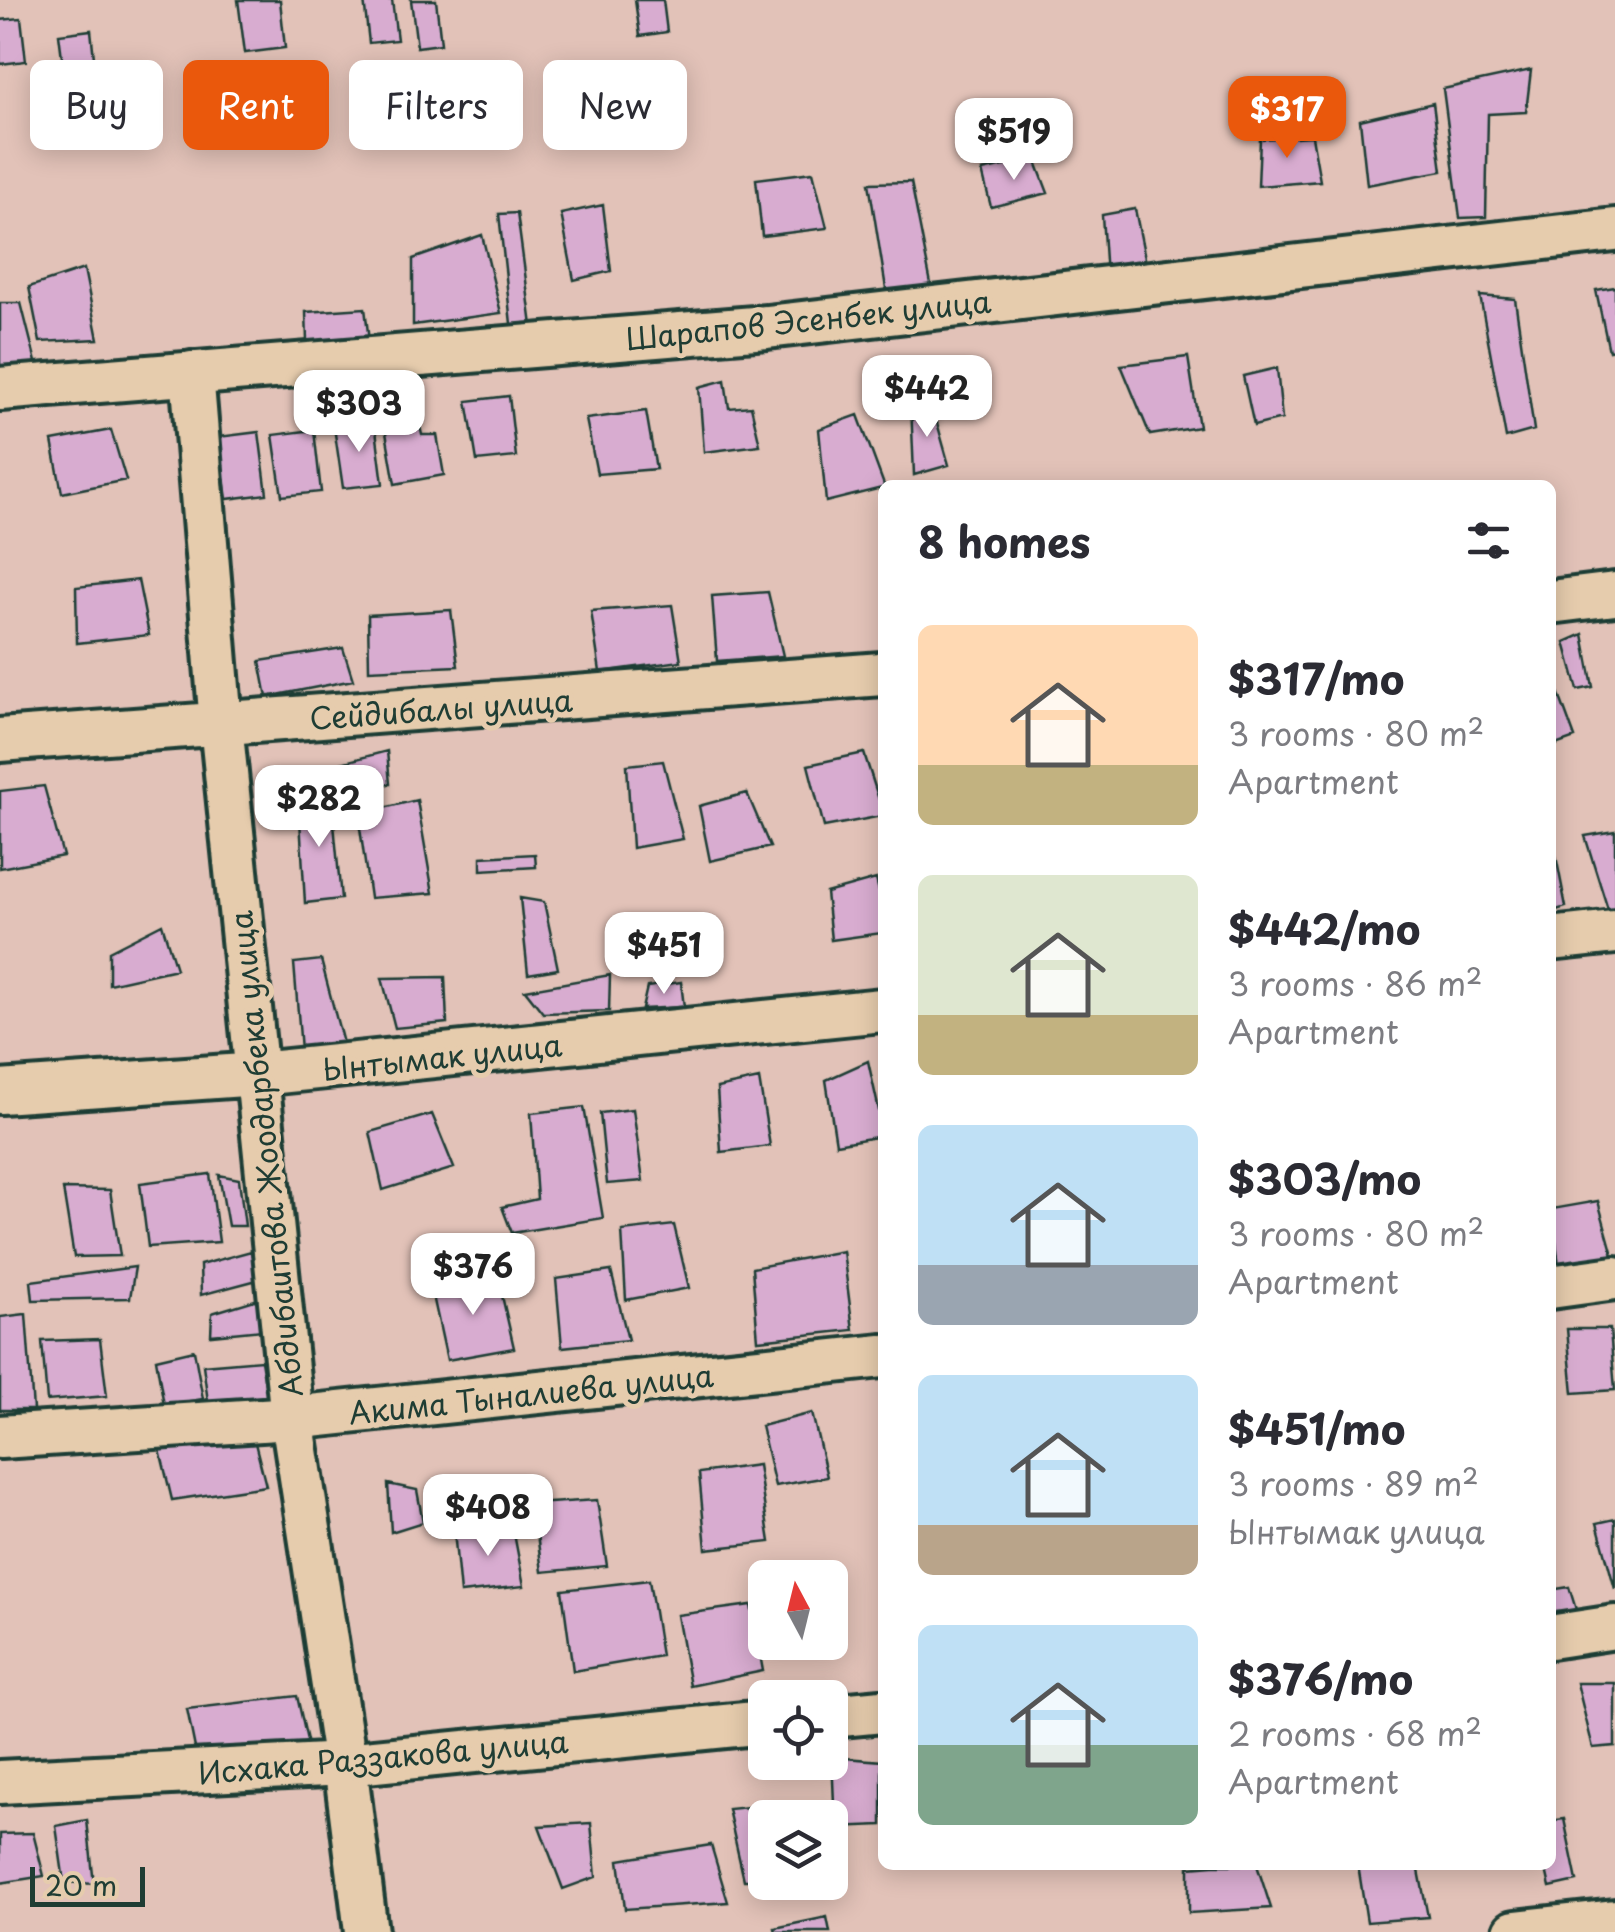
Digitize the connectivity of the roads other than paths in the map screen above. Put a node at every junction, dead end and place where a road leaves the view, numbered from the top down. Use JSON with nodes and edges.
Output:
{"nodes":[{"id":1,"x":1615,"y":230,"type":"edge"},
{"id":2,"x":192,"y":374,"type":"junction"},
{"id":3,"x":0,"y":389,"type":"edge"},
{"id":4,"x":1615,"y":594,"type":"edge"},
{"id":5,"x":1556,"y":601,"type":"edge"},
{"id":6,"x":878,"y":674,"type":"edge"},
{"id":7,"x":222,"y":724,"type":"junction"},
{"id":8,"x":0,"y":740,"type":"edge"},
{"id":9,"x":1615,"y":932,"type":"edge"},
{"id":10,"x":1556,"y":938,"type":"edge"},
{"id":11,"x":878,"y":1010,"type":"edge"},
{"id":12,"x":258,"y":1074,"type":"junction"},
{"id":13,"x":0,"y":1092,"type":"edge"},
{"id":14,"x":1615,"y":1278,"type":"edge"},
{"id":15,"x":1556,"y":1286,"type":"edge"},
{"id":16,"x":878,"y":1356,"type":"edge"},
{"id":17,"x":292,"y":1418,"type":"junction"},
{"id":18,"x":0,"y":1437,"type":"edge"},
{"id":19,"x":1615,"y":1628,"type":"edge"},
{"id":20,"x":1556,"y":1636,"type":"edge"},
{"id":21,"x":878,"y":1711,"type":"edge"},
{"id":22,"x":848,"y":1714,"type":"edge"},
{"id":23,"x":748,"y":1724,"type":"edge"},
{"id":24,"x":345,"y":1764,"type":"junction"},
{"id":25,"x":0,"y":1782,"type":"edge"},
{"id":26,"x":1615,"y":1922,"type":"edge"},
{"id":27,"x":366,"y":1932,"type":"edge"},
{"id":28,"x":1516,"y":1932,"type":"edge"}],
"edges":[{"from":1,"to":2,"type":"street","name":"Шарапов Эсенбек улица"},
{"from":2,"to":3,"type":"street","name":"Шарапов Эсенбек улица"},
{"from":2,"to":7,"type":"street","name":"Абдибаитова Жоодарбека улица"},
{"from":4,"to":5,"type":"street"},
{"from":6,"to":7,"type":"street","name":"Сейдибалы улица"},
{"from":7,"to":8,"type":"street","name":"Сейдибалы улица"},
{"from":7,"to":12,"type":"street","name":"Абдибаитова Жоодарбека улица"},
{"from":9,"to":10,"type":"street"},
{"from":11,"to":12,"type":"street","name":"Ынтымак улица"},
{"from":12,"to":13,"type":"street","name":"Ынтымак улица"},
{"from":12,"to":17,"type":"street","name":"Абдибаитова Жоодарбека улица"},
{"from":14,"to":15,"type":"street"},
{"from":16,"to":17,"type":"street","name":"Акима Тыналиева улица"},
{"from":17,"to":18,"type":"street","name":"Акима Тыналиева улица"},
{"from":17,"to":24,"type":"street","name":"Абдибаитова Жоодарбека улица"},
{"from":19,"to":20,"type":"street"},
{"from":21,"to":22,"type":"street"},
{"from":23,"to":24,"type":"street","name":"Исхака Раззакова улица"},
{"from":24,"to":25,"type":"street","name":"Исхака Раззакова улица"},
{"from":24,"to":27,"type":"street","name":"Абдибаитова Жоодарбека улица"},
{"from":26,"to":28,"type":"street"}]}
